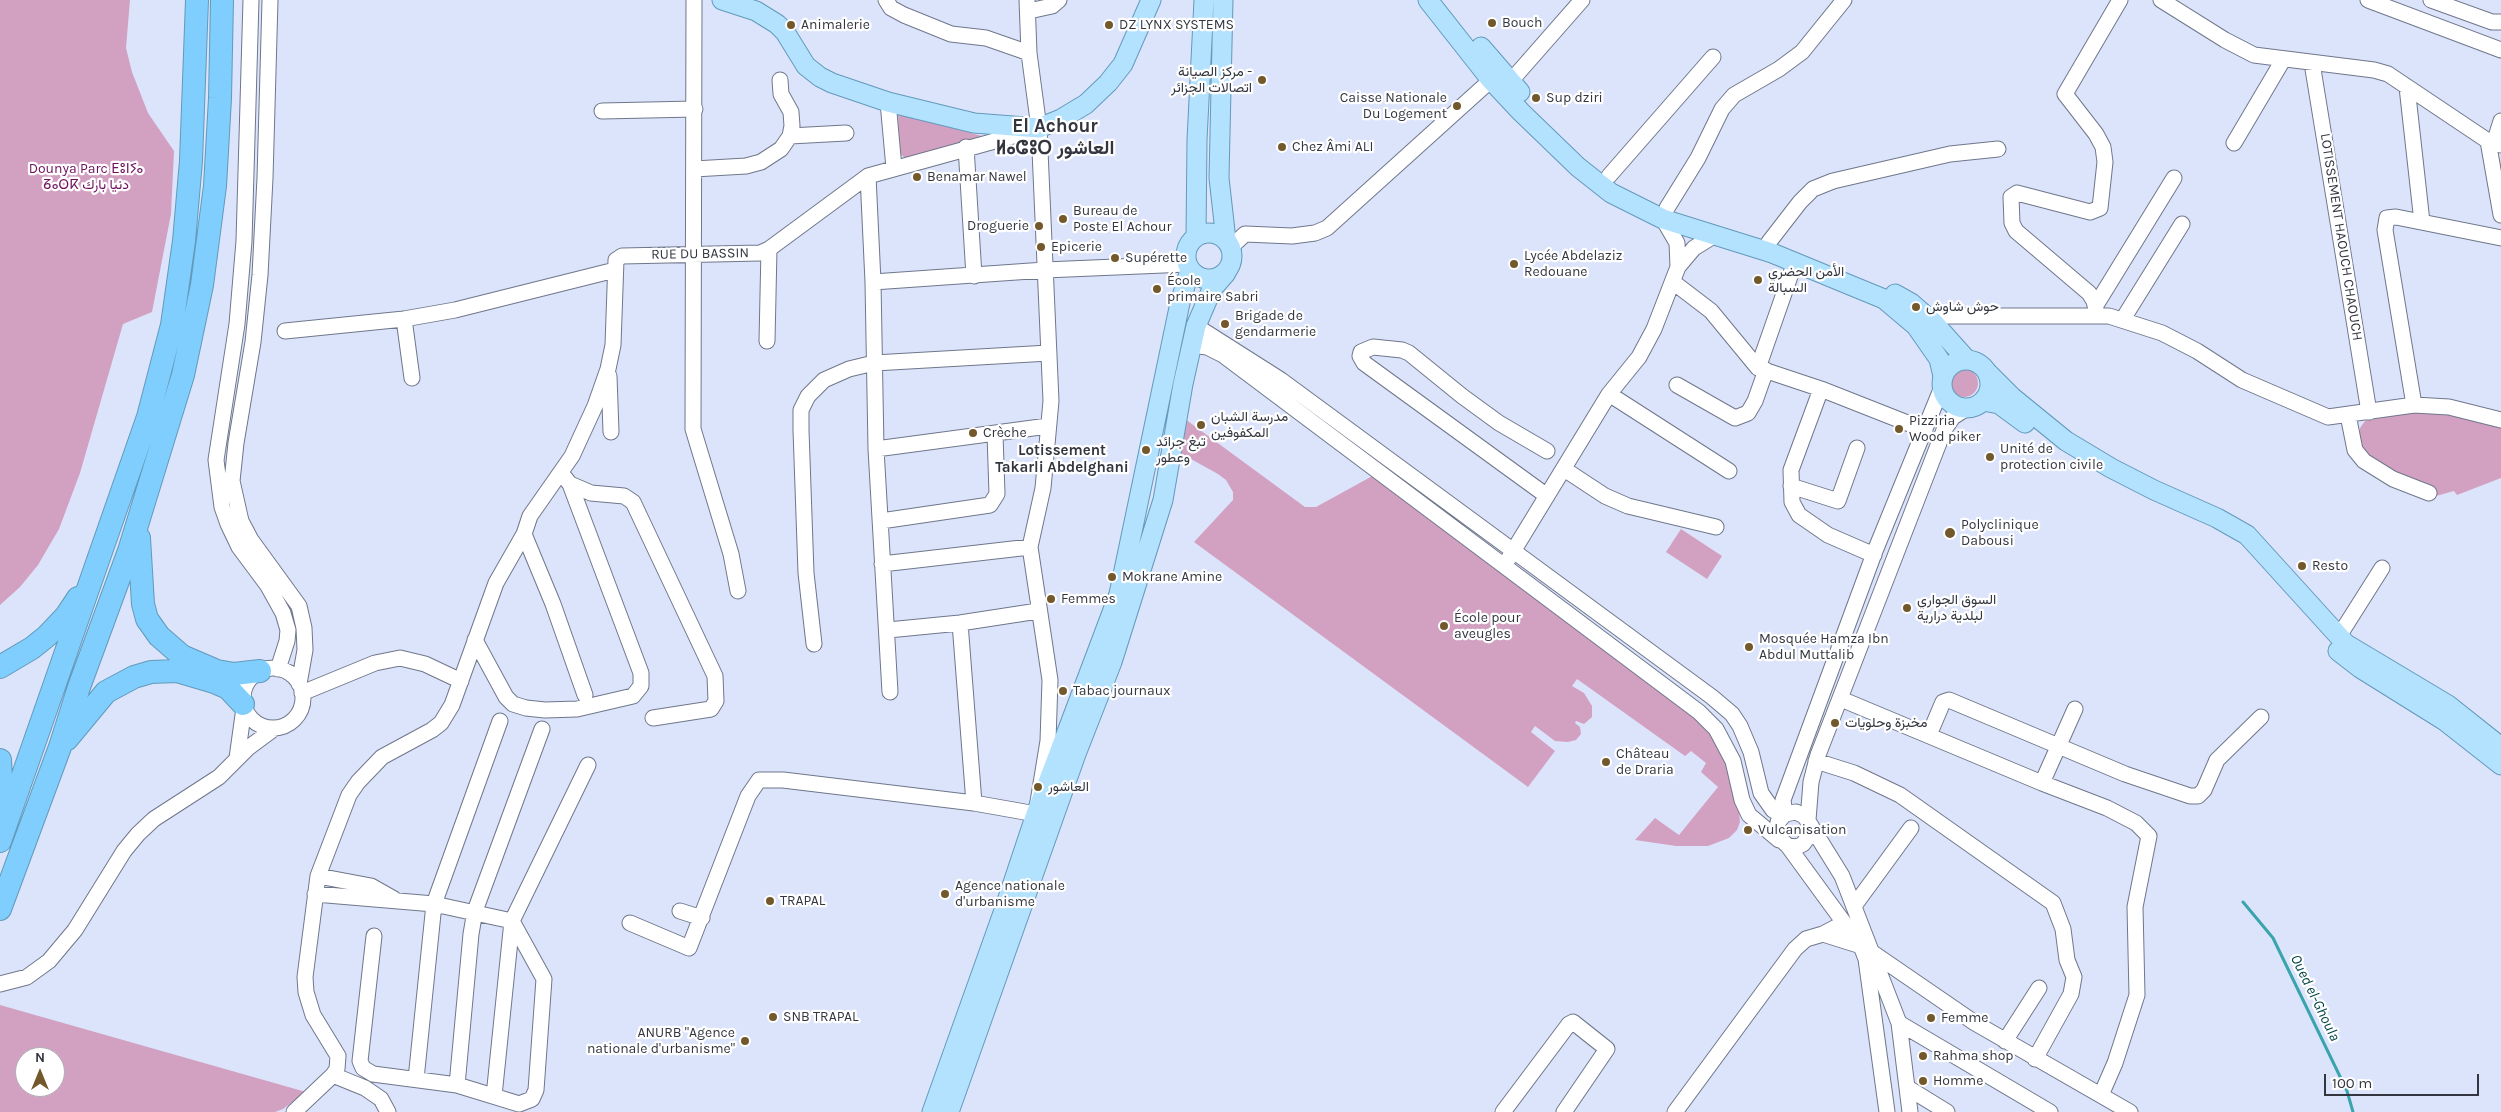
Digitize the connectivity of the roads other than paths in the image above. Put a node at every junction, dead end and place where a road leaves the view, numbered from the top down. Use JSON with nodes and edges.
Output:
{"nodes":[{"id":1,"x":197,"y":0,"type":"edge"},
{"id":2,"x":222,"y":0,"type":"edge"},
{"id":3,"x":251,"y":0,"type":"edge"},
{"id":4,"x":270,"y":0,"type":"edge"},
{"id":5,"x":694,"y":0,"type":"edge"},
{"id":6,"x":722,"y":0,"type":"edge"},
{"id":7,"x":886,"y":0,"type":"edge"},
{"id":8,"x":1060,"y":0,"type":"edge"},
{"id":9,"x":1151,"y":0,"type":"edge"},
{"id":10,"x":1204,"y":0,"type":"edge"},
{"id":11,"x":1223,"y":0,"type":"edge"},
{"id":12,"x":1428,"y":0,"type":"edge"},
{"id":13,"x":1444,"y":0,"type":"edge"},
{"id":14,"x":1582,"y":0,"type":"edge"},
{"id":15,"x":1844,"y":0,"type":"edge"},
{"id":16,"x":2120,"y":0,"type":"edge"},
{"id":17,"x":2161,"y":0,"type":"edge"},
{"id":18,"x":2368,"y":0,"type":"edge"},
{"id":19,"x":2431,"y":0,"type":"edge"},
{"id":20,"x":1028,"y":6,"type":"edge"},
{"id":21,"x":2501,"y":22,"type":"edge"},
{"id":22,"x":2501,"y":50,"type":"edge"},
{"id":23,"x":1029,"y":53,"type":"junction"},
{"id":24,"x":1713,"y":57,"type":"dead end"},
{"id":25,"x":2284,"y":60,"type":"junction"},
{"id":26,"x":2312,"y":62,"type":"junction"},
{"id":27,"x":780,"y":80,"type":"dead end"},
{"id":28,"x":1491,"y":80,"type":"junction"},
{"id":29,"x":1510,"y":82,"type":"junction"},
{"id":30,"x":2407,"y":87,"type":"junction"},
{"id":31,"x":888,"y":102,"type":"junction"},
{"id":32,"x":695,"y":109,"type":"junction"},
{"id":33,"x":602,"y":111,"type":"dead end"},
{"id":34,"x":2501,"y":121,"type":"edge"},
{"id":35,"x":1040,"y":128,"type":"junction"},
{"id":36,"x":846,"y":133,"type":"dead end"},
{"id":37,"x":790,"y":136,"type":"junction"},
{"id":38,"x":2234,"y":143,"type":"dead end"},
{"id":39,"x":2494,"y":143,"type":"edge"},
{"id":40,"x":966,"y":147,"type":"junction"},
{"id":41,"x":1998,"y":149,"type":"dead end"},
{"id":42,"x":894,"y":168,"type":"junction"},
{"id":43,"x":694,"y":169,"type":"junction"},
{"id":44,"x":868,"y":176,"type":"junction"},
{"id":45,"x":1609,"y":176,"type":"junction"},
{"id":46,"x":2174,"y":178,"type":"dead end"},
{"id":47,"x":1665,"y":213,"type":"junction"},
{"id":48,"x":2501,"y":215,"type":"edge"},
{"id":49,"x":2422,"y":222,"type":"junction"},
{"id":50,"x":2182,"y":224,"type":"dead end"},
{"id":51,"x":1715,"y":235,"type":"junction"},
{"id":52,"x":1196,"y":237,"type":"junction"},
{"id":53,"x":2501,"y":238,"type":"edge"},
{"id":54,"x":1769,"y":242,"type":"junction"},
{"id":55,"x":1229,"y":243,"type":"junction"},
{"id":56,"x":770,"y":250,"type":"junction"},
{"id":57,"x":694,"y":256,"type":"junction"},
{"id":58,"x":1795,"y":262,"type":"junction"},
{"id":59,"x":1188,"y":267,"type":"junction"},
{"id":60,"x":1678,"y":267,"type":"junction"},
{"id":61,"x":615,"y":270,"type":"junction"},
{"id":62,"x":1045,"y":270,"type":"junction"},
{"id":63,"x":1226,"y":273,"type":"junction"},
{"id":64,"x":974,"y":276,"type":"junction"},
{"id":65,"x":873,"y":282,"type":"junction"},
{"id":66,"x":1673,"y":282,"type":"junction"},
{"id":67,"x":2096,"y":310,"type":"junction"},
{"id":68,"x":1926,"y":316,"type":"junction"},
{"id":69,"x":404,"y":319,"type":"junction"},
{"id":70,"x":2123,"y":319,"type":"junction"},
{"id":71,"x":1196,"y":326,"type":"junction"},
{"id":72,"x":285,"y":331,"type":"dead end"},
{"id":73,"x":767,"y":341,"type":"dead end"},
{"id":74,"x":1192,"y":345,"type":"junction"},
{"id":75,"x":1049,"y":353,"type":"junction"},
{"id":76,"x":1967,"y":360,"type":"junction"},
{"id":77,"x":874,"y":363,"type":"junction"},
{"id":78,"x":608,"y":369,"type":"junction"},
{"id":79,"x":1762,"y":369,"type":"junction"},
{"id":80,"x":1988,"y":373,"type":"junction"},
{"id":81,"x":412,"y":378,"type":"dead end"},
{"id":82,"x":1942,"y":382,"type":"junction"},
{"id":83,"x":1677,"y":385,"type":"dead end"},
{"id":84,"x":1821,"y":389,"type":"junction"},
{"id":85,"x":1609,"y":394,"type":"junction"},
{"id":86,"x":1975,"y":404,"type":"junction"},
{"id":87,"x":2414,"y":405,"type":"junction"},
{"id":88,"x":2369,"y":412,"type":"junction"},
{"id":89,"x":2348,"y":415,"type":"junction"},
{"id":90,"x":2501,"y":420,"type":"edge"},
{"id":91,"x":1048,"y":426,"type":"junction"},
{"id":92,"x":1925,"y":430,"type":"junction"},
{"id":93,"x":611,"y":432,"type":"dead end"},
{"id":94,"x":995,"y":434,"type":"junction"},
{"id":95,"x":1857,"y":448,"type":"dead end"},
{"id":96,"x":876,"y":449,"type":"junction"},
{"id":97,"x":1547,"y":450,"type":"dead end"},
{"id":98,"x":1564,"y":469,"type":"junction"},
{"id":99,"x":1730,"y":471,"type":"dead end"},
{"id":100,"x":565,"y":479,"type":"junction"},
{"id":101,"x":1791,"y":486,"type":"junction"},
{"id":102,"x":2429,"y":493,"type":"dead end"},
{"id":103,"x":1547,"y":496,"type":"junction"},
{"id":104,"x":881,"y":520,"type":"junction"},
{"id":105,"x":138,"y":524,"type":"junction"},
{"id":106,"x":1716,"y":526,"type":"dead end"},
{"id":107,"x":524,"y":534,"type":"junction"},
{"id":108,"x":1030,"y":547,"type":"junction"},
{"id":109,"x":1514,"y":551,"type":"junction"},
{"id":110,"x":1874,"y":555,"type":"junction"},
{"id":111,"x":882,"y":564,"type":"junction"},
{"id":112,"x":1503,"y":566,"type":"junction"},
{"id":113,"x":2382,"y":568,"type":"dead end"},
{"id":114,"x":95,"y":573,"type":"junction"},
{"id":115,"x":738,"y":591,"type":"dead end"},
{"id":116,"x":1038,"y":611,"type":"junction"},
{"id":117,"x":960,"y":623,"type":"junction"},
{"id":118,"x":888,"y":630,"type":"junction"},
{"id":119,"x":2338,"y":636,"type":"junction"},
{"id":120,"x":475,"y":640,"type":"junction"},
{"id":121,"x":814,"y":644,"type":"dead end"},
{"id":122,"x":0,"y":667,"type":"edge"},
{"id":123,"x":189,"y":667,"type":"junction"},
{"id":124,"x":269,"y":670,"type":"junction"},
{"id":125,"x":216,"y":676,"type":"junction"},
{"id":126,"x":461,"y":681,"type":"junction"},
{"id":127,"x":301,"y":688,"type":"junction"},
{"id":128,"x":890,"y":692,"type":"dead end"},
{"id":129,"x":585,"y":695,"type":"dead end"},
{"id":130,"x":1841,"y":699,"type":"junction"},
{"id":131,"x":243,"y":706,"type":"junction"},
{"id":132,"x":2075,"y":709,"type":"dead end"},
{"id":133,"x":2261,"y":717,"type":"dead end"},
{"id":134,"x":653,"y":718,"type":"dead end"},
{"id":135,"x":500,"y":721,"type":"dead end"},
{"id":136,"x":275,"y":728,"type":"junction"},
{"id":137,"x":542,"y":729,"type":"dead end"},
{"id":138,"x":1929,"y":735,"type":"junction"},
{"id":139,"x":2059,"y":746,"type":"junction"},
{"id":140,"x":60,"y":747,"type":"junction"},
{"id":141,"x":2501,"y":747,"type":"edge"},
{"id":142,"x":237,"y":758,"type":"junction"},
{"id":143,"x":0,"y":760,"type":"edge"},
{"id":144,"x":1816,"y":762,"type":"junction"},
{"id":145,"x":588,"y":765,"type":"dead end"},
{"id":146,"x":2501,"y":765,"type":"edge"},
{"id":147,"x":2042,"y":783,"type":"junction"},
{"id":148,"x":974,"y":803,"type":"junction"},
{"id":149,"x":1036,"y":814,"type":"junction"},
{"id":150,"x":1784,"y":815,"type":"junction"},
{"id":151,"x":1808,"y":820,"type":"junction"},
{"id":152,"x":1911,"y":828,"type":"dead end"},
{"id":153,"x":2,"y":836,"type":"edge"},
{"id":154,"x":1783,"y":843,"type":"junction"},
{"id":155,"x":318,"y":876,"type":"junction"},
{"id":156,"x":315,"y":894,"type":"junction"},
{"id":157,"x":396,"y":900,"type":"junction"},
{"id":158,"x":434,"y":904,"type":"junction"},
{"id":159,"x":1854,"y":906,"type":"junction"},
{"id":160,"x":0,"y":909,"type":"edge"},
{"id":161,"x":475,"y":911,"type":"junction"},
{"id":162,"x":680,"y":911,"type":"dead end"},
{"id":163,"x":702,"y":918,"type":"junction"},
{"id":164,"x":512,"y":921,"type":"junction"},
{"id":165,"x":630,"y":923,"type":"dead end"},
{"id":166,"x":1844,"y":923,"type":"junction"},
{"id":167,"x":1823,"y":934,"type":"junction"},
{"id":168,"x":374,"y":936,"type":"dead end"},
{"id":169,"x":1867,"y":950,"type":"junction"},
{"id":170,"x":0,"y":984,"type":"edge"},
{"id":171,"x":2039,"y":988,"type":"dead end"},
{"id":172,"x":1899,"y":1023,"type":"junction"},
{"id":173,"x":2005,"y":1041,"type":"junction"},
{"id":174,"x":2035,"y":1059,"type":"junction"},
{"id":175,"x":333,"y":1075,"type":"junction"},
{"id":176,"x":416,"y":1079,"type":"junction"},
{"id":177,"x":457,"y":1084,"type":"junction"},
{"id":178,"x":1908,"y":1088,"type":"junction"},
{"id":179,"x":2101,"y":1095,"type":"junction"},
{"id":180,"x":494,"y":1096,"type":"junction"},
{"id":181,"x":294,"y":1112,"type":"edge"},
{"id":182,"x":388,"y":1112,"type":"edge"},
{"id":183,"x":932,"y":1112,"type":"edge"},
{"id":184,"x":949,"y":1112,"type":"edge"},
{"id":185,"x":1503,"y":1112,"type":"edge"},
{"id":186,"x":1564,"y":1112,"type":"edge"},
{"id":187,"x":1675,"y":1112,"type":"edge"},
{"id":188,"x":1887,"y":1112,"type":"edge"},
{"id":189,"x":1910,"y":1112,"type":"edge"},
{"id":190,"x":1947,"y":1112,"type":"edge"},
{"id":191,"x":2050,"y":1112,"type":"edge"},
{"id":192,"x":2130,"y":1112,"type":"edge"}],
"edges":[{"from":1,"to":114,"type":"highway"},
{"from":2,"to":105,"type":"highway"},
{"from":3,"to":124,"type":"street"},
{"from":4,"to":127,"type":"street"},
{"from":5,"to":32,"type":"street"},
{"from":6,"to":31,"type":"main road"},
{"from":7,"to":23,"type":"street"},
{"from":8,"to":20,"type":"street"},
{"from":9,"to":35,"type":"main road"},
{"from":10,"to":52,"type":"main road"},
{"from":11,"to":55,"type":"main road"},
{"from":12,"to":28,"type":"main road"},
{"from":13,"to":29,"type":"main road"},
{"from":14,"to":29,"type":"street"},
{"from":15,"to":47,"type":"street"},
{"from":16,"to":67,"type":"street"},
{"from":17,"to":25,"type":"street"},
{"from":18,"to":22,"type":"street"},
{"from":19,"to":21,"type":"street"},
{"from":20,"to":23,"type":"street"},
{"from":23,"to":35,"type":"street"},
{"from":24,"to":45,"type":"street"},
{"from":25,"to":26,"type":"street"},
{"from":25,"to":38,"type":"street"},
{"from":26,"to":30,"type":"street"},
{"from":26,"to":88,"type":"street","name":"LOTISSEMENT HAOUCH CHAOUCH"},
{"from":27,"to":37,"type":"street"},
{"from":28,"to":47,"type":"main road"},
{"from":28,"to":55,"type":"street"},
{"from":29,"to":45,"type":"main road"},
{"from":30,"to":39,"type":"street"},
{"from":30,"to":49,"type":"street"},
{"from":31,"to":35,"type":"main road"},
{"from":31,"to":42,"type":"street"},
{"from":32,"to":33,"type":"street"},
{"from":32,"to":43,"type":"street"},
{"from":34,"to":39,"type":"street"},
{"from":35,"to":40,"type":"street","name":"RUE DU BASSIN"},
{"from":35,"to":62,"type":"street"},
{"from":36,"to":37,"type":"street"},
{"from":37,"to":43,"type":"street"},
{"from":39,"to":48,"type":"street"},
{"from":40,"to":42,"type":"street","name":"RUE DU BASSIN"},
{"from":40,"to":64,"type":"street"},
{"from":41,"to":54,"type":"street"},
{"from":42,"to":44,"type":"street","name":"RUE DU BASSIN"},
{"from":43,"to":57,"type":"street"},
{"from":44,"to":56,"type":"street","name":"RUE DU BASSIN"},
{"from":44,"to":65,"type":"street"},
{"from":45,"to":47,"type":"main road"},
{"from":46,"to":67,"type":"street"},
{"from":47,"to":51,"type":"main road"},
{"from":47,"to":54,"type":"main road"},
{"from":47,"to":60,"type":"street"},
{"from":49,"to":53,"type":"street"},
{"from":49,"to":87,"type":"street"},
{"from":50,"to":70,"type":"street"},
{"from":51,"to":58,"type":"main road"},
{"from":51,"to":60,"type":"street"},
{"from":52,"to":55,"type":"main road"},
{"from":52,"to":59,"type":"main road"},
{"from":54,"to":68,"type":"main road"},
{"from":55,"to":63,"type":"main road"},
{"from":56,"to":57,"type":"street","name":"RUE DU BASSIN"},
{"from":56,"to":73,"type":"street"},
{"from":57,"to":61,"type":"street","name":"RUE DU BASSIN"},
{"from":57,"to":115,"type":"street"},
{"from":58,"to":79,"type":"street"},
{"from":58,"to":82,"type":"main road"},
{"from":59,"to":62,"type":"street"},
{"from":59,"to":63,"type":"main road"},
{"from":59,"to":149,"type":"main road"},
{"from":60,"to":66,"type":"street"},
{"from":61,"to":69,"type":"street"},
{"from":61,"to":78,"type":"street"},
{"from":62,"to":64,"type":"street"},
{"from":62,"to":75,"type":"street"},
{"from":63,"to":71,"type":"main road"},
{"from":64,"to":65,"type":"street"},
{"from":65,"to":77,"type":"street"},
{"from":66,"to":79,"type":"street"},
{"from":66,"to":85,"type":"street"},
{"from":67,"to":68,"type":"street"},
{"from":67,"to":70,"type":"street"},
{"from":68,"to":76,"type":"main road"},
{"from":69,"to":72,"type":"street"},
{"from":69,"to":81,"type":"street"},
{"from":70,"to":89,"type":"street"},
{"from":71,"to":74,"type":"main road"},
{"from":71,"to":109,"type":"street"},
{"from":74,"to":112,"type":"street"},
{"from":74,"to":184,"type":"main road"},
{"from":75,"to":77,"type":"street"},
{"from":75,"to":91,"type":"street"},
{"from":76,"to":80,"type":"main road"},
{"from":76,"to":82,"type":"main road"},
{"from":77,"to":96,"type":"street"},
{"from":77,"to":121,"type":"street"},
{"from":78,"to":93,"type":"street"},
{"from":78,"to":100,"type":"street"},
{"from":79,"to":83,"type":"street"},
{"from":79,"to":84,"type":"street"},
{"from":80,"to":86,"type":"main road"},
{"from":80,"to":119,"type":"main road"},
{"from":82,"to":86,"type":"main road"},
{"from":82,"to":92,"type":"street"},
{"from":84,"to":92,"type":"street"},
{"from":84,"to":101,"type":"street"},
{"from":85,"to":98,"type":"street"},
{"from":85,"to":99,"type":"street"},
{"from":86,"to":130,"type":"street"},
{"from":86,"to":146,"type":"main road"},
{"from":87,"to":88,"type":"street"},
{"from":87,"to":90,"type":"street"},
{"from":88,"to":89,"type":"street"},
{"from":89,"to":102,"type":"street"},
{"from":91,"to":94,"type":"street"},
{"from":91,"to":108,"type":"street"},
{"from":92,"to":110,"type":"street"},
{"from":94,"to":96,"type":"street"},
{"from":94,"to":104,"type":"street"},
{"from":95,"to":101,"type":"street"},
{"from":96,"to":104,"type":"street"},
{"from":97,"to":103,"type":"street"},
{"from":98,"to":103,"type":"street"},
{"from":98,"to":106,"type":"street"},
{"from":100,"to":107,"type":"street"},
{"from":100,"to":120,"type":"street"},
{"from":100,"to":134,"type":"street"},
{"from":101,"to":110,"type":"street"},
{"from":103,"to":109,"type":"street"},
{"from":104,"to":111,"type":"street"},
{"from":105,"to":123,"type":"highway"},
{"from":105,"to":140,"type":"highway"},
{"from":107,"to":120,"type":"street"},
{"from":107,"to":129,"type":"street"},
{"from":108,"to":111,"type":"street"},
{"from":108,"to":116,"type":"street"},
{"from":109,"to":112,"type":"street"},
{"from":109,"to":150,"type":"street"},
{"from":110,"to":150,"type":"street"},
{"from":111,"to":118,"type":"street"},
{"from":112,"to":154,"type":"street"},
{"from":113,"to":119,"type":"street"},
{"from":114,"to":122,"type":"highway"},
{"from":114,"to":153,"type":"highway"},
{"from":116,"to":117,"type":"street"},
{"from":116,"to":149,"type":"street"},
{"from":117,"to":118,"type":"street"},
{"from":117,"to":148,"type":"street"},
{"from":118,"to":128,"type":"street"},
{"from":119,"to":141,"type":"main road"},
{"from":120,"to":126,"type":"street"},
{"from":123,"to":125,"type":"highway"},
{"from":123,"to":140,"type":"highway"},
{"from":124,"to":125,"type":"highway"},
{"from":124,"to":127,"type":"street"},
{"from":124,"to":131,"type":"street"},
{"from":125,"to":131,"type":"highway"},
{"from":126,"to":127,"type":"street"},
{"from":126,"to":155,"type":"street"},
{"from":127,"to":136,"type":"street"},
{"from":130,"to":138,"type":"street"},
{"from":130,"to":144,"type":"street"},
{"from":131,"to":136,"type":"street"},
{"from":131,"to":142,"type":"street"},
{"from":132,"to":139,"type":"street"},
{"from":133,"to":139,"type":"street"},
{"from":135,"to":158,"type":"street"},
{"from":136,"to":142,"type":"street"},
{"from":137,"to":161,"type":"street"},
{"from":138,"to":139,"type":"street"},
{"from":138,"to":147,"type":"street"},
{"from":139,"to":147,"type":"street"},
{"from":140,"to":160,"type":"highway"},
{"from":142,"to":170,"type":"street"},
{"from":143,"to":153,"type":"highway"},
{"from":144,"to":151,"type":"street"},
{"from":144,"to":174,"type":"street"},
{"from":145,"to":164,"type":"street"},
{"from":147,"to":179,"type":"street"},
{"from":148,"to":149,"type":"street"},
{"from":148,"to":163,"type":"street"},
{"from":149,"to":183,"type":"main road"},
{"from":150,"to":151,"type":"street"},
{"from":150,"to":154,"type":"street"},
{"from":151,"to":154,"type":"street"},
{"from":151,"to":159,"type":"street"},
{"from":152,"to":159,"type":"street"},
{"from":154,"to":166,"type":"street"},
{"from":155,"to":156,"type":"street"},
{"from":155,"to":157,"type":"street"},
{"from":156,"to":157,"type":"street"},
{"from":156,"to":175,"type":"street"},
{"from":157,"to":158,"type":"street"},
{"from":158,"to":161,"type":"street"},
{"from":158,"to":176,"type":"street"},
{"from":159,"to":169,"type":"street"},
{"from":161,"to":164,"type":"street"},
{"from":161,"to":177,"type":"street"},
{"from":162,"to":163,"type":"street"},
{"from":163,"to":165,"type":"street"},
{"from":164,"to":180,"type":"street"},
{"from":164,"to":180,"type":"street"},
{"from":166,"to":167,"type":"street"},
{"from":166,"to":169,"type":"street"},
{"from":167,"to":169,"type":"street"},
{"from":167,"to":187,"type":"street"},
{"from":168,"to":176,"type":"street"},
{"from":169,"to":172,"type":"street"},
{"from":169,"to":173,"type":"street"},
{"from":169,"to":188,"type":"street"},
{"from":171,"to":173,"type":"street"},
{"from":172,"to":178,"type":"street"},
{"from":172,"to":191,"type":"street"},
{"from":173,"to":174,"type":"street"},
{"from":174,"to":179,"type":"street"},
{"from":175,"to":181,"type":"street"},
{"from":175,"to":182,"type":"street"},
{"from":176,"to":177,"type":"street"},
{"from":177,"to":180,"type":"street"},
{"from":178,"to":189,"type":"street"},
{"from":178,"to":190,"type":"street"},
{"from":179,"to":192,"type":"street"},
{"from":185,"to":186,"type":"street"}]}
